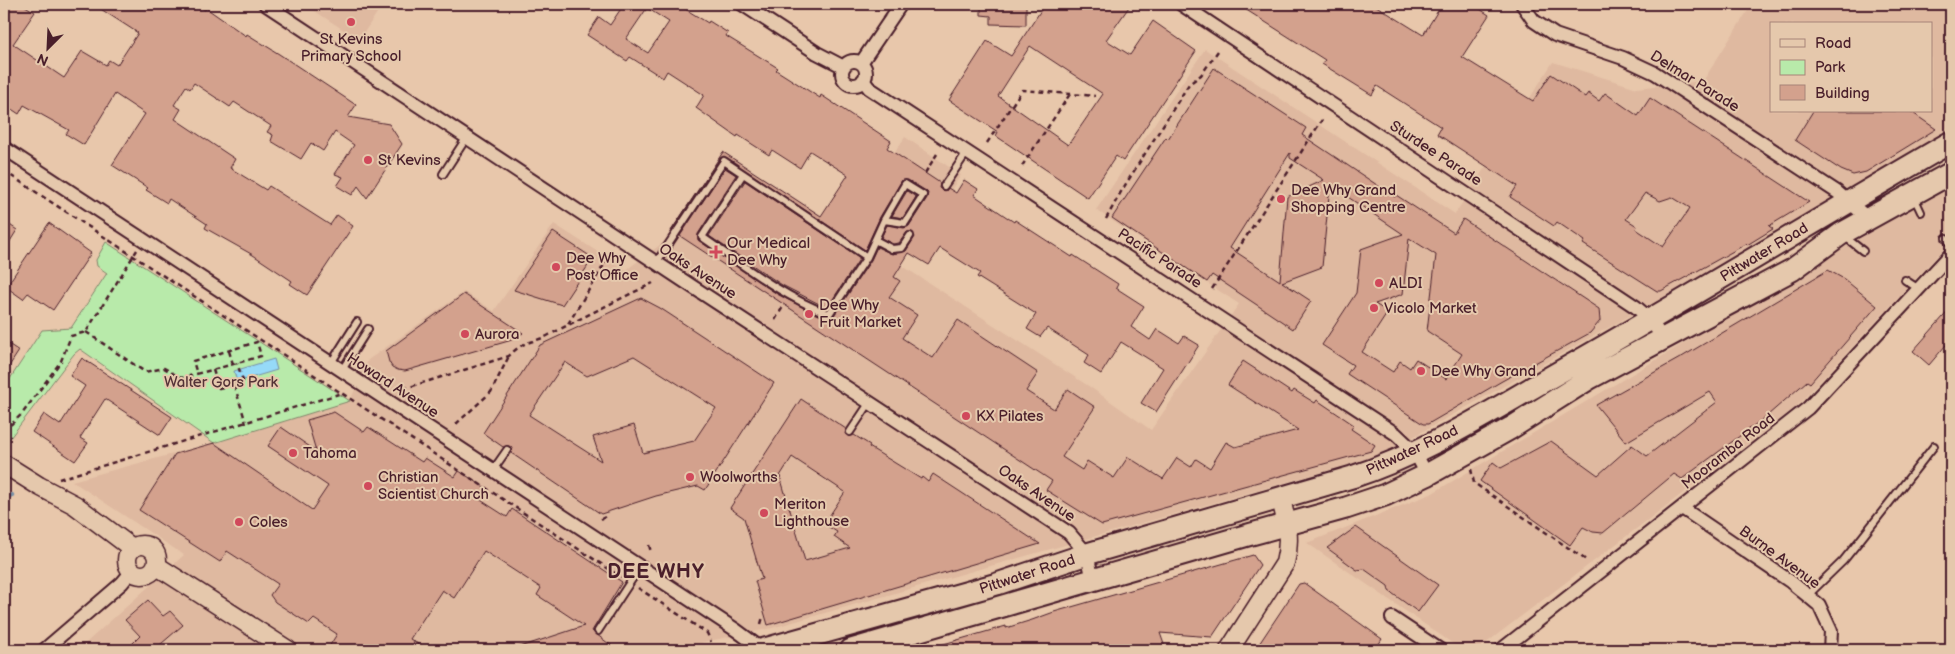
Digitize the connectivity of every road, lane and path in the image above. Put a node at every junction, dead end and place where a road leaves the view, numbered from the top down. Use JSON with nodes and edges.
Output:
{"nodes":[{"id":1,"x":265,"y":4,"type":"edge"},
{"id":2,"x":742,"y":4,"type":"edge"},
{"id":3,"x":901,"y":4,"type":"edge"},
{"id":4,"x":1181,"y":4,"type":"edge"},
{"id":5,"x":1522,"y":4,"type":"edge"},
{"id":6,"x":1218,"y":51,"type":"dead end"},
{"id":7,"x":861,"y":63,"type":"junction"},
{"id":8,"x":844,"y":67,"type":"junction"},
{"id":9,"x":863,"y":80,"type":"junction"},
{"id":10,"x":1070,"y":94,"type":"junction"},
{"id":11,"x":1095,"y":96,"type":"dead end"},
{"id":12,"x":1322,"y":120,"type":"dead end"},
{"id":13,"x":467,"y":137,"type":"junction"},
{"id":14,"x":1951,"y":142,"type":"edge"},
{"id":15,"x":987,"y":143,"type":"dead end"},
{"id":16,"x":4,"y":148,"type":"edge"},
{"id":17,"x":967,"y":152,"type":"junction"},
{"id":18,"x":937,"y":154,"type":"dead end"},
{"id":19,"x":1022,"y":166,"type":"dead end"},
{"id":20,"x":4,"y":171,"type":"edge"},
{"id":21,"x":925,"y":173,"type":"dead end"},
{"id":22,"x":1951,"y":173,"type":"edge"},
{"id":23,"x":443,"y":174,"type":"dead end"},
{"id":24,"x":743,"y":174,"type":"junction"},
{"id":25,"x":944,"y":186,"type":"dead end"},
{"id":26,"x":1847,"y":202,"type":"junction"},
{"id":27,"x":1106,"y":219,"type":"dead end"},
{"id":28,"x":1869,"y":219,"type":"junction"},
{"id":29,"x":884,"y":220,"type":"junction"},
{"id":30,"x":1841,"y":234,"type":"junction"},
{"id":31,"x":910,"y":236,"type":"dead end"},
{"id":32,"x":1946,"y":238,"type":"dead end"},
{"id":33,"x":144,"y":240,"type":"junction"},
{"id":34,"x":875,"y":240,"type":"junction"},
{"id":35,"x":1951,"y":244,"type":"edge"},
{"id":36,"x":1863,"y":251,"type":"dead end"},
{"id":37,"x":1951,"y":254,"type":"edge"},
{"id":38,"x":610,"y":255,"type":"dead end"},
{"id":39,"x":133,"y":256,"type":"junction"},
{"id":40,"x":867,"y":257,"type":"junction"},
{"id":41,"x":656,"y":263,"type":"junction"},
{"id":42,"x":1905,"y":280,"type":"dead end"},
{"id":43,"x":653,"y":283,"type":"dead end"},
{"id":44,"x":1212,"y":289,"type":"dead end"},
{"id":45,"x":1919,"y":289,"type":"junction"},
{"id":46,"x":784,"y":305,"type":"dead end"},
{"id":47,"x":774,"y":320,"type":"dead end"},
{"id":48,"x":1651,"y":320,"type":"junction"},
{"id":49,"x":357,"y":322,"type":"dead end"},
{"id":50,"x":567,"y":324,"type":"junction"},
{"id":51,"x":368,"y":329,"type":"dead end"},
{"id":52,"x":86,"y":332,"type":"junction"},
{"id":53,"x":1663,"y":340,"type":"junction"},
{"id":54,"x":229,"y":351,"type":"junction"},
{"id":55,"x":510,"y":356,"type":"junction"},
{"id":56,"x":237,"y":363,"type":"junction"},
{"id":57,"x":233,"y":364,"type":"junction"},
{"id":58,"x":336,"y":367,"type":"junction"},
{"id":59,"x":213,"y":370,"type":"junction"},
{"id":60,"x":197,"y":374,"type":"junction"},
{"id":61,"x":234,"y":384,"type":"junction"},
{"id":62,"x":403,"y":389,"type":"dead end"},
{"id":63,"x":342,"y":393,"type":"junction"},
{"id":64,"x":870,"y":402,"type":"junction"},
{"id":65,"x":246,"y":423,"type":"junction"},
{"id":66,"x":456,"y":424,"type":"dead end"},
{"id":67,"x":4,"y":431,"type":"edge"},
{"id":68,"x":850,"y":432,"type":"dead end"},
{"id":69,"x":1934,"y":446,"type":"dead end"},
{"id":70,"x":507,"y":450,"type":"dead end"},
{"id":71,"x":1415,"y":452,"type":"junction"},
{"id":72,"x":4,"y":464,"type":"edge"},
{"id":73,"x":1471,"y":468,"type":"dead end"},
{"id":74,"x":493,"y":470,"type":"junction"},
{"id":75,"x":1427,"y":475,"type":"junction"},
{"id":76,"x":57,"y":479,"type":"dead end"},
{"id":77,"x":1280,"y":497,"type":"junction"},
{"id":78,"x":1682,"y":508,"type":"junction"},
{"id":79,"x":606,"y":517,"type":"dead end"},
{"id":80,"x":601,"y":519,"type":"dead end"},
{"id":81,"x":1288,"y":525,"type":"junction"},
{"id":82,"x":649,"y":545,"type":"dead end"},
{"id":83,"x":132,"y":548,"type":"junction"},
{"id":84,"x":651,"y":552,"type":"dead end"},
{"id":85,"x":1087,"y":554,"type":"junction"},
{"id":86,"x":1586,"y":560,"type":"dead end"},
{"id":87,"x":157,"y":566,"type":"junction"},
{"id":88,"x":640,"y":567,"type":"junction"},
{"id":89,"x":132,"y":571,"type":"junction"},
{"id":90,"x":1093,"y":580,"type":"junction"},
{"id":91,"x":627,"y":581,"type":"dead end"},
{"id":92,"x":635,"y":586,"type":"dead end"},
{"id":93,"x":1807,"y":596,"type":"junction"},
{"id":94,"x":763,"y":618,"type":"dead end"},
{"id":95,"x":1392,"y":618,"type":"dead end"},
{"id":96,"x":761,"y":624,"type":"dead end"},
{"id":97,"x":598,"y":631,"type":"dead end"},
{"id":98,"x":711,"y":642,"type":"dead end"},
{"id":99,"x":44,"y":650,"type":"edge"},
{"id":100,"x":288,"y":650,"type":"edge"},
{"id":101,"x":762,"y":650,"type":"edge"},
{"id":102,"x":851,"y":650,"type":"edge"},
{"id":103,"x":1229,"y":650,"type":"edge"},
{"id":104,"x":1440,"y":650,"type":"edge"},
{"id":105,"x":1502,"y":650,"type":"edge"},
{"id":106,"x":1830,"y":650,"type":"edge"}],
"edges":[{"from":1,"to":13,"type":"street","name":"Oaks Avenue"},
{"from":2,"to":8,"type":"street"},
{"from":3,"to":7,"type":"street"},
{"from":4,"to":48,"type":"street","name":"Sturdee Parade"},
{"from":5,"to":26,"type":"street","name":"Delmar Parade"},
{"from":6,"to":27,"type":"path"},
{"from":7,"to":8,"type":"street"},
{"from":7,"to":9,"type":"street"},
{"from":8,"to":9,"type":"street"},
{"from":9,"to":17,"type":"street","name":"Pacific Parade"},
{"from":10,"to":11,"type":"path"},
{"from":10,"to":15,"type":"path"},
{"from":10,"to":19,"type":"path"},
{"from":12,"to":44,"type":"path"},
{"from":13,"to":23,"type":"lane"},
{"from":13,"to":41,"type":"street","name":"Oaks Avenue"},
{"from":14,"to":26,"type":"highway","name":"Pittwater Road"},
{"from":16,"to":33,"type":"street","name":"Howard Avenue"},
{"from":17,"to":25,"type":"lane"},
{"from":17,"to":71,"type":"street","name":"Pacific Parade"},
{"from":18,"to":21,"type":"path"},
{"from":20,"to":39,"type":"path"},
{"from":22,"to":28,"type":"highway","name":"Pittwater Road"},
{"from":24,"to":40,"type":"lane"},
{"from":24,"to":40,"type":"lane"},
{"from":24,"to":41,"type":"lane"},
{"from":26,"to":28,"type":"street","name":"Delmar Parade"},
{"from":26,"to":48,"type":"highway","name":"Pittwater Road"},
{"from":28,"to":30,"type":"highway","name":"Pittwater Road"},
{"from":29,"to":29,"type":"lane"},
{"from":29,"to":34,"type":"lane"},
{"from":30,"to":36,"type":"lane"},
{"from":30,"to":53,"type":"highway","name":"Pittwater Road"},
{"from":31,"to":34,"type":"lane"},
{"from":32,"to":35,"type":"lane"},
{"from":33,"to":39,"type":"path"},
{"from":33,"to":58,"type":"street","name":"Howard Avenue"},
{"from":34,"to":40,"type":"lane"},
{"from":37,"to":45,"type":"street","name":"Mooramba Road"},
{"from":38,"to":50,"type":"path"},
{"from":39,"to":52,"type":"path"},
{"from":39,"to":63,"type":"path"},
{"from":41,"to":64,"type":"street","name":"Oaks Avenue"},
{"from":42,"to":45,"type":"lane"},
{"from":43,"to":50,"type":"path"},
{"from":45,"to":78,"type":"street","name":"Mooramba Road"},
{"from":46,"to":47,"type":"path"},
{"from":48,"to":53,"type":"street","name":"Sturdee Parade"},
{"from":48,"to":71,"type":"highway","name":"Pittwater Road"},
{"from":49,"to":58,"type":"lane"},
{"from":50,"to":55,"type":"path"},
{"from":51,"to":58,"type":"lane"},
{"from":52,"to":60,"type":"path"},
{"from":52,"to":67,"type":"path"},
{"from":53,"to":75,"type":"highway","name":"Pittwater Road"},
{"from":54,"to":56,"type":"path"},
{"from":54,"to":57,"type":"path"},
{"from":54,"to":60,"type":"path"},
{"from":55,"to":62,"type":"path"},
{"from":55,"to":66,"type":"path"},
{"from":56,"to":57,"type":"path"},
{"from":56,"to":61,"type":"path"},
{"from":57,"to":59,"type":"path"},
{"from":58,"to":74,"type":"street","name":"Howard Avenue"},
{"from":59,"to":60,"type":"path"},
{"from":59,"to":61,"type":"path"},
{"from":61,"to":65,"type":"path"},
{"from":63,"to":65,"type":"path"},
{"from":63,"to":91,"type":"path"},
{"from":64,"to":68,"type":"lane"},
{"from":64,"to":85,"type":"street","name":"Oaks Avenue"},
{"from":65,"to":76,"type":"path"},
{"from":69,"to":93,"type":"lane"},
{"from":70,"to":74,"type":"lane"},
{"from":71,"to":75,"type":"street","name":"Pacific Parade"},
{"from":71,"to":77,"type":"highway","name":"Pittwater Road"},
{"from":72,"to":83,"type":"main road"},
{"from":73,"to":86,"type":"path"},
{"from":74,"to":88,"type":"street","name":"Howard Avenue"},
{"from":75,"to":81,"type":"highway","name":"Pittwater Road"},
{"from":77,"to":81,"type":"main road"},
{"from":77,"to":85,"type":"highway","name":"Pittwater Road"},
{"from":78,"to":93,"type":"street","name":"Burne Avenue"},
{"from":78,"to":105,"type":"street","name":"Mooramba Road"},
{"from":79,"to":80,"type":"path"},
{"from":81,"to":90,"type":"highway","name":"Pittwater Road"},
{"from":81,"to":103,"type":"main road"},
{"from":82,"to":84,"type":"path"},
{"from":83,"to":87,"type":"main road"},
{"from":83,"to":89,"type":"main road"},
{"from":85,"to":90,"type":"street","name":"Oaks Avenue"},
{"from":85,"to":101,"type":"highway","name":"Pittwater Road"},
{"from":87,"to":89,"type":"main road"},
{"from":87,"to":100,"type":"main road"},
{"from":88,"to":97,"type":"lane"},
{"from":88,"to":101,"type":"street","name":"Howard Avenue"},
{"from":89,"to":99,"type":"street"},
{"from":90,"to":102,"type":"highway","name":"Pittwater Road"},
{"from":92,"to":98,"type":"path"},
{"from":93,"to":106,"type":"street","name":"Burne Avenue"},
{"from":94,"to":96,"type":"path"},
{"from":95,"to":104,"type":"street"}]}
